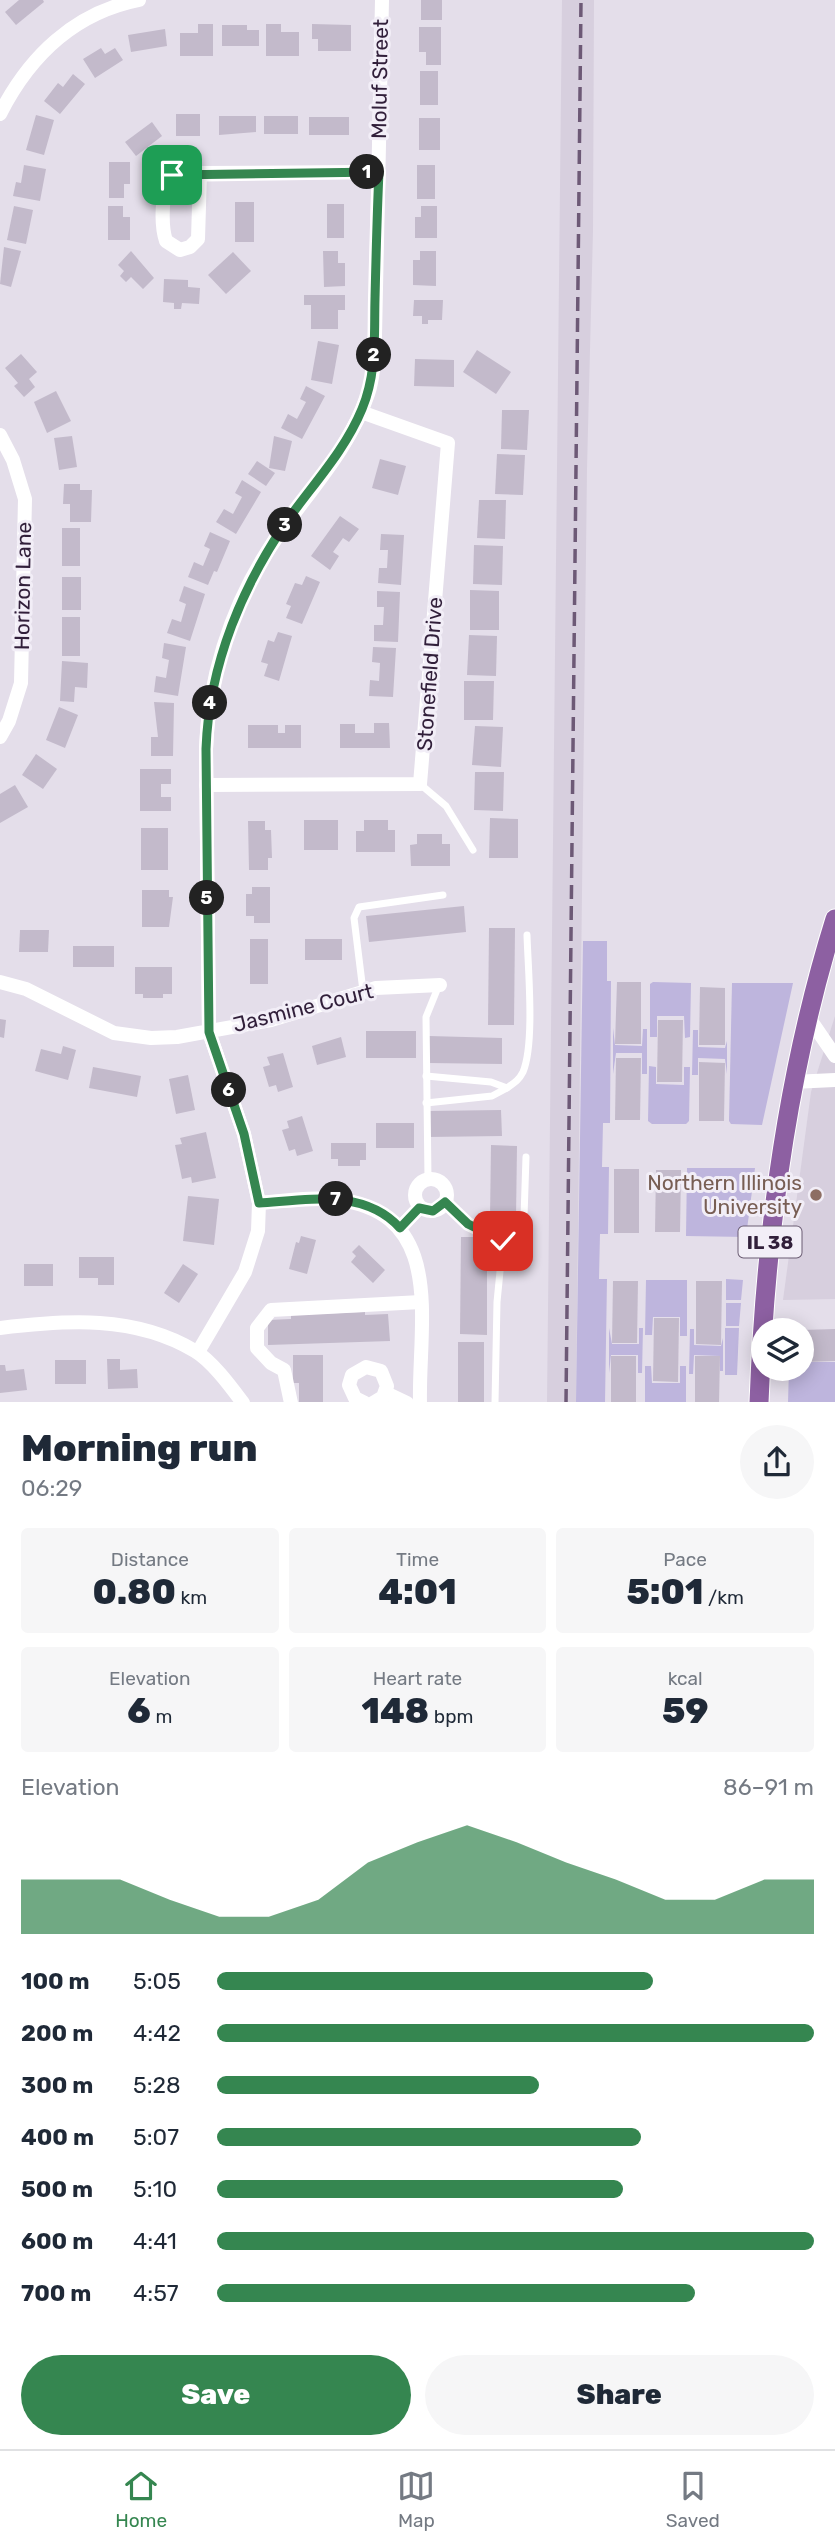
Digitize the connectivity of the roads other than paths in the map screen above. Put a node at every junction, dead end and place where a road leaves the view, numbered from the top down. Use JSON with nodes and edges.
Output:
{"nodes":[{"id":1,"x":139,"y":0,"type":"edge"},
{"id":2,"x":382,"y":0,"type":"edge"},
{"id":3,"x":0,"y":114,"type":"edge"},
{"id":4,"x":379,"y":172,"type":"junction"},
{"id":5,"x":200,"y":173,"type":"junction"},
{"id":6,"x":361,"y":412,"type":"junction"},
{"id":7,"x":0,"y":435,"type":"edge"},
{"id":8,"x":0,"y":737,"type":"edge"},
{"id":9,"x":421,"y":784,"type":"junction"},
{"id":10,"x":206,"y":785,"type":"junction"},
{"id":11,"x":473,"y":850,"type":"dead end"},
{"id":12,"x":443,"y":895,"type":"dead end"},
{"id":13,"x":835,"y":919,"type":"edge"},
{"id":14,"x":527,"y":935,"type":"dead end"},
{"id":15,"x":0,"y":982,"type":"edge"},
{"id":16,"x":440,"y":985,"type":"joint"},
{"id":17,"x":363,"y":991,"type":"junction"},
{"id":18,"x":807,"y":1015,"type":"junction"},
{"id":19,"x":209,"y":1032,"type":"junction"},
{"id":20,"x":835,"y":1056,"type":"edge"},
{"id":21,"x":426,"y":1076,"type":"junction"},
{"id":22,"x":835,"y":1080,"type":"edge"},
{"id":23,"x":792,"y":1082,"type":"junction"},
{"id":24,"x":507,"y":1088,"type":"junction"},
{"id":25,"x":426,"y":1103,"type":"junction"},
{"id":26,"x":526,"y":1157,"type":"dead end"},
{"id":27,"x":428,"y":1179,"type":"junction"},
{"id":28,"x":445,"y":1202,"type":"junction"},
{"id":29,"x":259,"y":1203,"type":"junction"},
{"id":30,"x":419,"y":1208,"type":"junction"},
{"id":31,"x":400,"y":1228,"type":"junction"},
{"id":32,"x":503,"y":1241,"type":"junction"},
{"id":33,"x":421,"y":1301,"type":"junction"},
{"id":34,"x":0,"y":1328,"type":"edge"},
{"id":35,"x":198,"y":1352,"type":"junction"},
{"id":36,"x":386,"y":1393,"type":"junction"},
{"id":37,"x":243,"y":1402,"type":"edge"},
{"id":38,"x":291,"y":1402,"type":"edge"},
{"id":39,"x":365,"y":1402,"type":"edge"},
{"id":40,"x":373,"y":1402,"type":"edge"},
{"id":41,"x":407,"y":1402,"type":"edge"},
{"id":42,"x":420,"y":1402,"type":"edge"},
{"id":43,"x":495,"y":1402,"type":"edge"},
{"id":44,"x":759,"y":1402,"type":"edge"}],
"edges":[{"from":1,"to":3,"type":"street"},
{"from":2,"to":4,"type":"street","name":"Moluf Street"},
{"from":4,"to":5,"type":"street"},
{"from":4,"to":6,"type":"street","name":"Moluf Street"},
{"from":5,"to":5,"type":"street"},
{"from":6,"to":9,"type":"street","name":"Stonefield Drive"},
{"from":6,"to":10,"type":"street","name":"Moluf Street"},
{"from":7,"to":8,"type":"street","name":"Horizon Lane"},
{"from":9,"to":10,"type":"street"},
{"from":9,"to":11,"type":"lane"},
{"from":10,"to":19,"type":"street","name":"Moluf Street"},
{"from":12,"to":17,"type":"lane"},
{"from":13,"to":18,"type":"main road","number":"IL 38"},
{"from":14,"to":24,"type":"lane"},
{"from":15,"to":19,"type":"street","name":"Jasmine Court"},
{"from":16,"to":17,"type":"street","name":"Jasmine Court"},
{"from":16,"to":21,"type":"lane"},
{"from":17,"to":19,"type":"street","name":"Jasmine Court"},
{"from":18,"to":20,"type":"street"},
{"from":18,"to":23,"type":"main road","number":"IL 38"},
{"from":19,"to":29,"type":"street","name":"Moluf Street"},
{"from":21,"to":24,"type":"lane"},
{"from":21,"to":25,"type":"lane"},
{"from":22,"to":23,"type":"street"},
{"from":23,"to":44,"type":"main road","number":"IL 38"},
{"from":24,"to":25,"type":"lane"},
{"from":25,"to":27,"type":"lane"},
{"from":26,"to":32,"type":"lane"},
{"from":27,"to":28,"type":"street"},
{"from":27,"to":30,"type":"street"},
{"from":28,"to":30,"type":"street"},
{"from":28,"to":32,"type":"lane"},
{"from":29,"to":31,"type":"street"},
{"from":29,"to":35,"type":"street","name":"Moluf Street"},
{"from":30,"to":31,"type":"street"},
{"from":31,"to":33,"type":"street"},
{"from":32,"to":43,"type":"lane"},
{"from":33,"to":38,"type":"street"},
{"from":33,"to":42,"type":"street"},
{"from":34,"to":35,"type":"street"},
{"from":35,"to":37,"type":"street"},
{"from":36,"to":39,"type":"street"},
{"from":36,"to":40,"type":"street"},
{"from":36,"to":41,"type":"street"}]}
